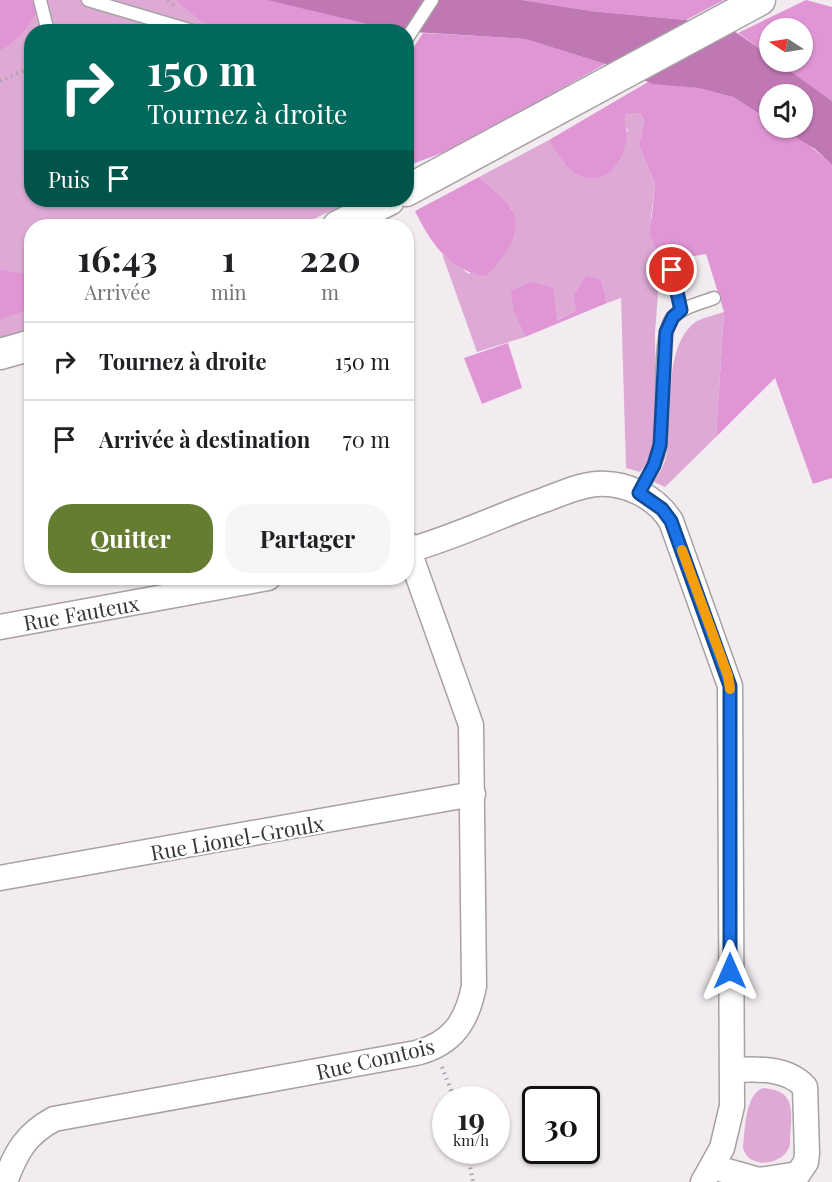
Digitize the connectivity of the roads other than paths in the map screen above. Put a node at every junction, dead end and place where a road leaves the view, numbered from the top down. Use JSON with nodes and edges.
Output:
{"nodes":[{"id":1,"x":40,"y":0,"type":"edge"},
{"id":2,"x":87,"y":0,"type":"edge"},
{"id":3,"x":432,"y":0,"type":"edge"},
{"id":4,"x":760,"y":0,"type":"edge"},
{"id":5,"x":46,"y":24,"type":"edge"},
{"id":6,"x":169,"y":24,"type":"edge"},
{"id":7,"x":414,"y":28,"type":"edge"},
{"id":8,"x":414,"y":187,"type":"edge"},
{"id":9,"x":375,"y":207,"type":"edge"},
{"id":10,"x":352,"y":219,"type":"edge"},
{"id":11,"x":672,"y":270,"type":"dead end"},
{"id":12,"x":714,"y":298,"type":"dead end"},
{"id":13,"x":681,"y":310,"type":"junction"},
{"id":14,"x":24,"y":347,"type":"edge"},
{"id":15,"x":0,"y":354,"type":"edge"},
{"id":16,"x":631,"y":490,"type":"junction"},
{"id":17,"x":414,"y":546,"type":"edge"},
{"id":18,"x":414,"y":567,"type":"edge"},
{"id":19,"x":230,"y":585,"type":"edge"},
{"id":20,"x":0,"y":627,"type":"edge"},
{"id":21,"x":473,"y":794,"type":"junction"},
{"id":22,"x":0,"y":878,"type":"edge"},
{"id":23,"x":733,"y":1070,"type":"junction"},
{"id":24,"x":708,"y":1175,"type":"edge"},
{"id":25,"x":5,"y":1182,"type":"edge"}],
"edges":[{"from":1,"to":5,"type":"lane"},
{"from":2,"to":6,"type":"lane"},
{"from":3,"to":7,"type":"lane"},
{"from":4,"to":8,"type":"street"},
{"from":9,"to":10,"type":"street"},
{"from":11,"to":13,"type":"lane"},
{"from":12,"to":13,"type":"lane"},
{"from":13,"to":16,"type":"lane"},
{"from":14,"to":15,"type":"street"},
{"from":16,"to":17,"type":"street"},
{"from":16,"to":23,"type":"street"},
{"from":18,"to":21,"type":"street","name":"Rue Comtois"},
{"from":19,"to":20,"type":"street","name":"Rue Fauteux"},
{"from":21,"to":22,"type":"street","name":"Rue Lionel-Groulx"},
{"from":21,"to":25,"type":"street","name":"Rue Comtois"},
{"from":23,"to":24,"type":"street"},
{"from":23,"to":24,"type":"street"}]}
